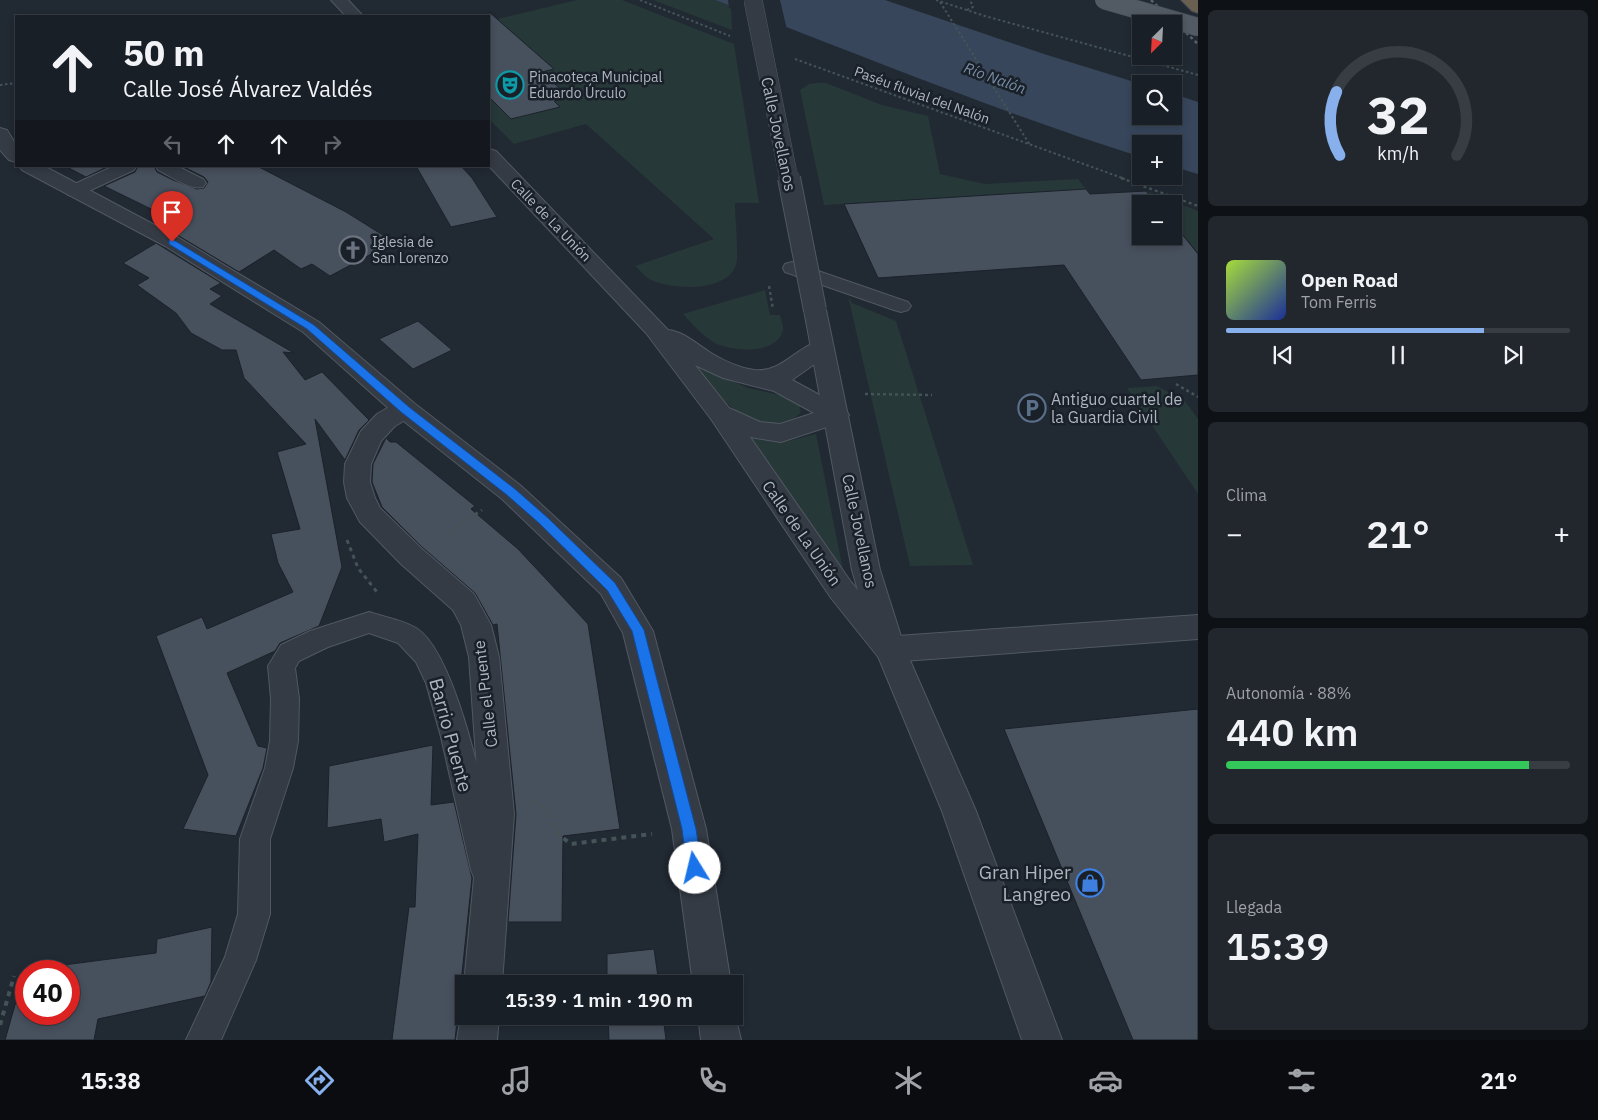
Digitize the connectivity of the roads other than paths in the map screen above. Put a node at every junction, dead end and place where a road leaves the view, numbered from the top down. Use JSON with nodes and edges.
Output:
{"nodes":[{"id":1,"x":339,"y":0,"type":"edge"},
{"id":2,"x":753,"y":0,"type":"edge"},
{"id":3,"x":1104,"y":0,"type":"edge"},
{"id":4,"x":1189,"y":0,"type":"edge"},
{"id":5,"x":1198,"y":8,"type":"edge"},
{"id":6,"x":354,"y":15,"type":"edge"},
{"id":7,"x":1198,"y":28,"type":"edge"},
{"id":8,"x":0,"y":134,"type":"edge"},
{"id":9,"x":15,"y":155,"type":"edge"},
{"id":10,"x":490,"y":156,"type":"edge"},
{"id":11,"x":31,"y":167,"type":"edge"},
{"id":12,"x":126,"y":167,"type":"edge"},
{"id":13,"x":166,"y":167,"type":"edge"},
{"id":14,"x":197,"y":183,"type":"dead end"},
{"id":15,"x":74,"y":191,"type":"junction"},
{"id":16,"x":792,"y":268,"type":"dead end"},
{"id":17,"x":901,"y":306,"type":"dead end"},
{"id":18,"x":654,"y":328,"type":"junction"},
{"id":19,"x":822,"y":348,"type":"junction"},
{"id":20,"x":751,"y":378,"type":"junction"},
{"id":21,"x":834,"y":404,"type":"junction"},
{"id":22,"x":405,"y":410,"type":"junction"},
{"id":23,"x":720,"y":413,"type":"junction"},
{"id":24,"x":1198,"y":627,"type":"edge"},
{"id":25,"x":890,"y":649,"type":"junction"},
{"id":26,"x":492,"y":892,"type":"junction"},
{"id":27,"x":484,"y":975,"type":"edge"},
{"id":28,"x":711,"y":975,"type":"edge"},
{"id":29,"x":479,"y":1025,"type":"edge"},
{"id":30,"x":719,"y":1025,"type":"edge"},
{"id":31,"x":203,"y":1040,"type":"edge"},
{"id":32,"x":477,"y":1040,"type":"edge"},
{"id":33,"x":721,"y":1040,"type":"edge"},
{"id":34,"x":1042,"y":1040,"type":"edge"}],
"edges":[{"from":1,"to":6,"type":"street"},
{"from":2,"to":19,"type":"street","name":"Calle Jovellanos","bridge":true},
{"from":3,"to":7,"type":"main road","bridge":true},
{"from":4,"to":5,"type":"highway"},
{"from":8,"to":9,"type":"street"},
{"from":10,"to":18,"type":"street","name":"Calle de La Unión"},
{"from":11,"to":15,"type":"street"},
{"from":12,"to":15,"type":"lane"},
{"from":13,"to":14,"type":"lane"},
{"from":15,"to":22,"type":"street"},
{"from":16,"to":17,"type":"lane"},
{"from":18,"to":20,"type":"street","name":"Calle de La Unión"},
{"from":18,"to":23,"type":"street","name":"Calle de La Unión"},
{"from":19,"to":20,"type":"street","name":"Calle de La Unión"},
{"from":19,"to":21,"type":"street","name":"Calle Jovellanos"},
{"from":20,"to":21,"type":"street","name":"Calle de La Unión"},
{"from":21,"to":23,"type":"street","name":"Calle de La Unión"},
{"from":21,"to":25,"type":"street","name":"Calle Jovellanos"},
{"from":22,"to":26,"type":"street","name":"Calle el Puente"},
{"from":22,"to":28,"type":"street"},
{"from":23,"to":25,"type":"street","name":"Calle de La Unión"},
{"from":24,"to":25,"type":"street"},
{"from":25,"to":34,"type":"street","name":"Calle Jovellanos"},
{"from":26,"to":27,"type":"street","name":"Calle el Puente"},
{"from":26,"to":31,"type":"lane","name":"Barrio Puente"},
{"from":29,"to":32,"type":"street"},
{"from":30,"to":33,"type":"street"}]}
